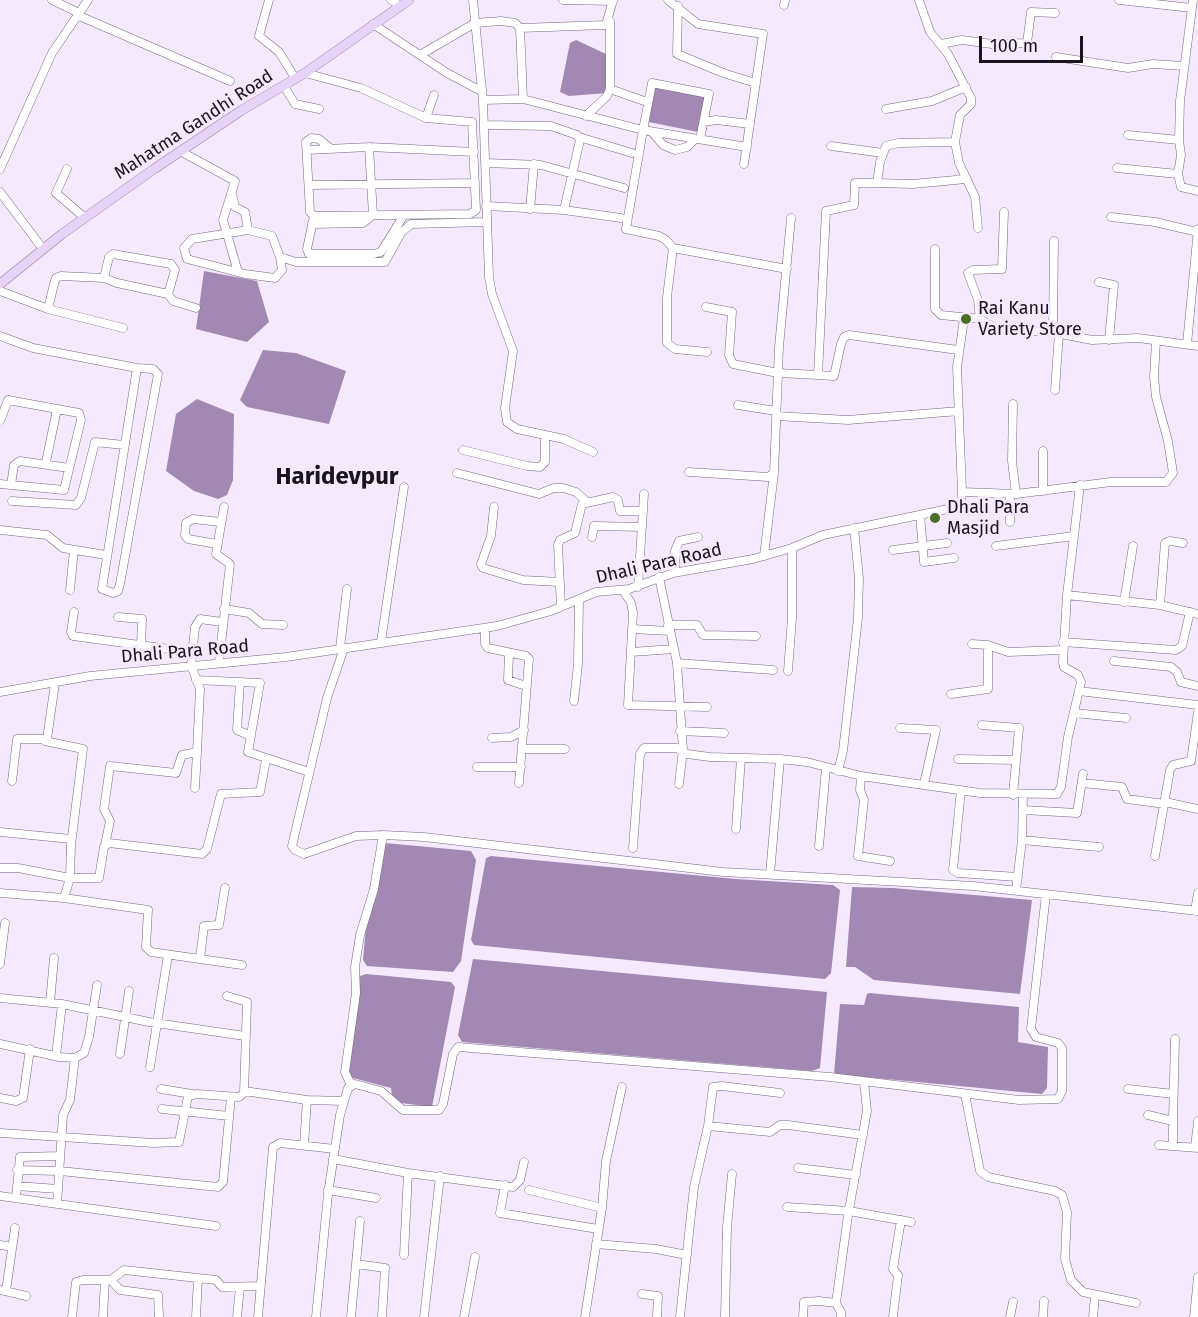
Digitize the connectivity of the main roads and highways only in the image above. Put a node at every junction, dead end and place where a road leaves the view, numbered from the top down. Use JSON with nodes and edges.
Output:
{"nodes":[{"id":1,"x":410,"y":0,"type":"edge"},
{"id":2,"x":0,"y":284,"type":"edge"}],
"edges":[{"from":1,"to":2,"type":"main road","name":"Mahatma Gandhi Road"}]}
